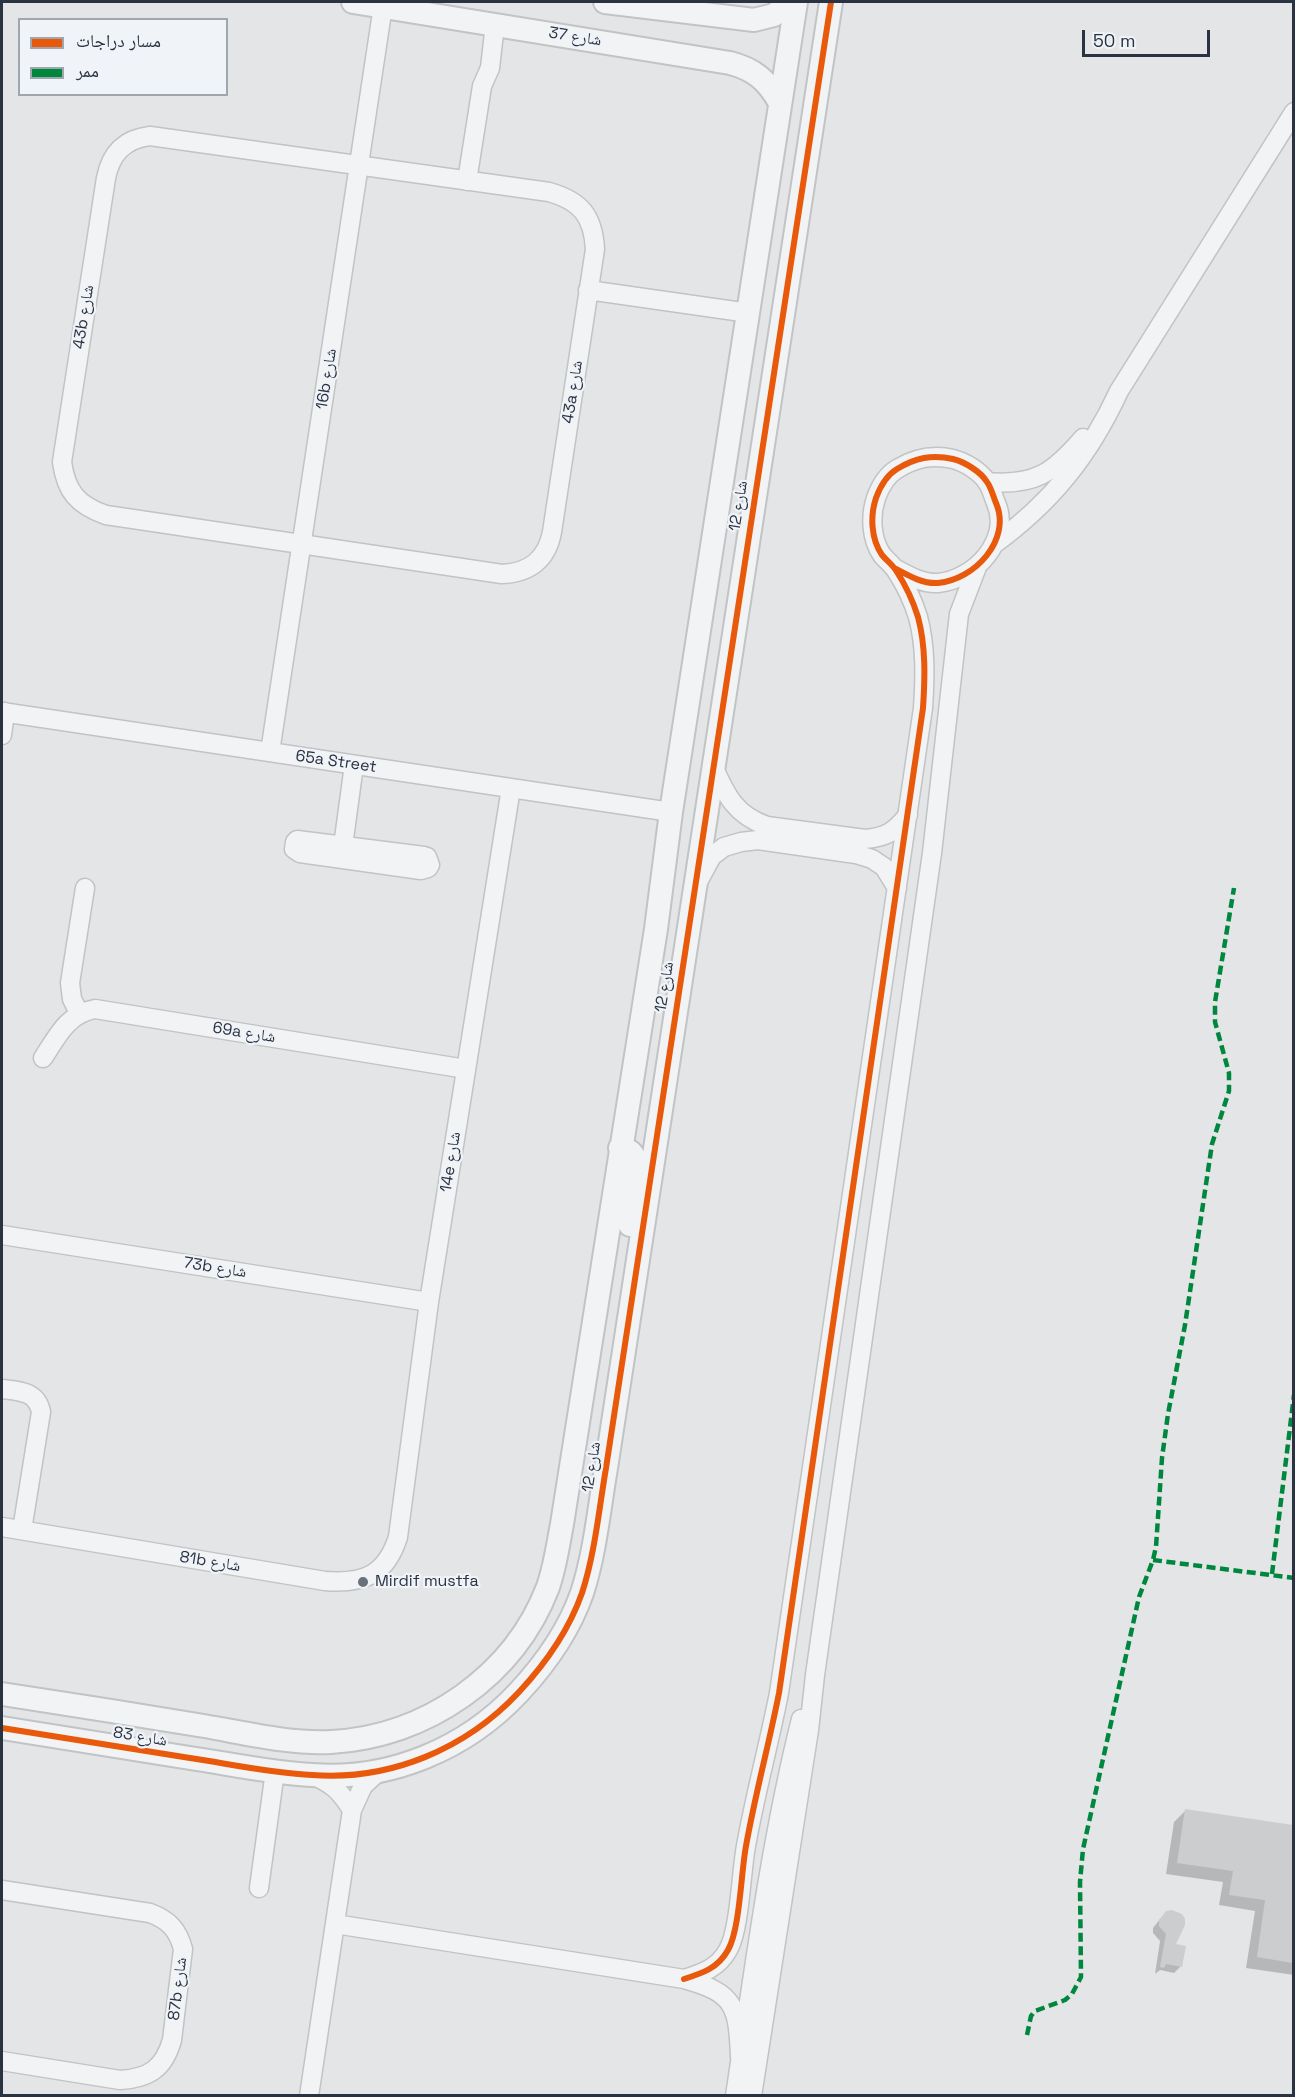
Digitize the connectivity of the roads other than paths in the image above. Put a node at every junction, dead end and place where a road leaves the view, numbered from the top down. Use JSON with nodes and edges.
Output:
{"nodes":[{"id":1,"x":353,"y":2,"type":"edge"},
{"id":2,"x":605,"y":2,"type":"edge"},
{"id":3,"x":790,"y":2,"type":"edge"},
{"id":4,"x":796,"y":2,"type":"edge"},
{"id":5,"x":831,"y":2,"type":"edge"},
{"id":6,"x":383,"y":6,"type":"junction"},
{"id":7,"x":495,"y":24,"type":"junction"},
{"id":8,"x":780,"y":103,"type":"junction"},
{"id":9,"x":1293,"y":112,"type":"edge"},
{"id":10,"x":359,"y":166,"type":"junction"},
{"id":11,"x":467,"y":181,"type":"junction"},
{"id":12,"x":588,"y":291,"type":"junction"},
{"id":13,"x":748,"y":313,"type":"junction"},
{"id":14,"x":1119,"y":391,"type":"junction"},
{"id":15,"x":987,"y":482,"type":"junction"},
{"id":16,"x":302,"y":543,"type":"junction"},
{"id":17,"x":993,"y":545,"type":"junction"},
{"id":18,"x":977,"y":567,"type":"junction"},
{"id":19,"x":896,"y":569,"type":"junction"},
{"id":20,"x":3,"y":712,"type":"edge"},
{"id":21,"x":2,"y":735,"type":"edge"},
{"id":22,"x":270,"y":752,"type":"junction"},
{"id":23,"x":354,"y":765,"type":"junction"},
{"id":24,"x":712,"y":765,"type":"junction"},
{"id":25,"x":511,"y":788,"type":"junction"},
{"id":26,"x":671,"y":812,"type":"junction"},
{"id":27,"x":908,"y":815,"type":"junction"},
{"id":28,"x":343,"y":846,"type":"junction"},
{"id":29,"x":85,"y":888,"type":"dead end"},
{"id":30,"x":897,"y":888,"type":"junction"},
{"id":31,"x":693,"y":892,"type":"junction"},
{"id":32,"x":656,"y":928,"type":"junction"},
{"id":33,"x":79,"y":1013,"type":"junction"},
{"id":34,"x":43,"y":1058,"type":"dead end"},
{"id":35,"x":667,"y":1064,"type":"junction"},
{"id":36,"x":466,"y":1069,"type":"junction"},
{"id":37,"x":620,"y":1148,"type":"junction"},
{"id":38,"x":2,"y":1235,"type":"edge"},
{"id":39,"x":638,"y":1252,"type":"junction"},
{"id":40,"x":429,"y":1302,"type":"junction"},
{"id":41,"x":2,"y":1389,"type":"edge"},
{"id":42,"x":2,"y":1527,"type":"edge"},
{"id":43,"x":22,"y":1530,"type":"junction"},
{"id":44,"x":398,"y":1537,"type":"joint"},
{"id":45,"x":815,"y":1676,"type":"junction"},
{"id":46,"x":2,"y":1694,"type":"edge"},
{"id":47,"x":2,"y":1728,"type":"edge"},
{"id":48,"x":277,"y":1738,"type":"joint"},
{"id":49,"x":274,"y":1771,"type":"junction"},
{"id":50,"x":379,"y":1771,"type":"junction"},
{"id":51,"x":312,"y":1775,"type":"junction"},
{"id":52,"x":352,"y":1810,"type":"junction"},
{"id":53,"x":259,"y":1888,"type":"dead end"},
{"id":54,"x":2,"y":1890,"type":"edge"},
{"id":55,"x":335,"y":1924,"type":"junction"},
{"id":56,"x":684,"y":1978,"type":"junction"},
{"id":57,"x":740,"y":2057,"type":"junction"},
{"id":58,"x":2,"y":2061,"type":"edge"},
{"id":59,"x":309,"y":2096,"type":"edge"},
{"id":60,"x":735,"y":2096,"type":"edge"},
{"id":61,"x":752,"y":2096,"type":"edge"}],
"edges":[{"from":1,"to":6,"type":"street","name":"شارع 37"},
{"from":2,"to":3,"type":"street"},
{"from":4,"to":8,"type":"street","name":"شارع 12"},
{"from":5,"to":24,"type":"street","name":"شارع 12"},
{"from":6,"to":7,"type":"street","name":"شارع 37"},
{"from":6,"to":10,"type":"street","name":"16b شارع"},
{"from":7,"to":8,"type":"street","name":"شارع 37"},
{"from":7,"to":11,"type":"street"},
{"from":8,"to":13,"type":"street","name":"شارع 12"},
{"from":9,"to":14,"type":"street"},
{"from":10,"to":11,"type":"street","name":"43a شارع"},
{"from":10,"to":16,"type":"street","name":"16b شارع"},
{"from":10,"to":16,"type":"street","name":"43b شارع"},
{"from":11,"to":12,"type":"street","name":"43a شارع"},
{"from":12,"to":13,"type":"street"},
{"from":12,"to":16,"type":"street","name":"43a شارع"},
{"from":13,"to":26,"type":"street","name":"شارع 12"},
{"from":14,"to":15,"type":"street"},
{"from":14,"to":17,"type":"street"},
{"from":15,"to":17,"type":"street"},
{"from":15,"to":19,"type":"street"},
{"from":16,"to":22,"type":"street","name":"16b شارع"},
{"from":17,"to":18,"type":"street"},
{"from":18,"to":19,"type":"street"},
{"from":18,"to":45,"type":"street"},
{"from":19,"to":27,"type":"street"},
{"from":20,"to":21,"type":"street"},
{"from":20,"to":22,"type":"street","name":"65a Street"},
{"from":22,"to":23,"type":"street","name":"65a Street"},
{"from":23,"to":25,"type":"street","name":"65a Street"},
{"from":23,"to":28,"type":"street"},
{"from":24,"to":27,"type":"street"},
{"from":24,"to":31,"type":"street","name":"شارع 12"},
{"from":25,"to":26,"type":"street","name":"65a Street"},
{"from":25,"to":36,"type":"street","name":"14e شارع"},
{"from":26,"to":32,"type":"street","name":"شارع 12"},
{"from":27,"to":30,"type":"street"},
{"from":28,"to":28,"type":"street"},
{"from":29,"to":33,"type":"street"},
{"from":30,"to":31,"type":"street"},
{"from":30,"to":56,"type":"street"},
{"from":31,"to":35,"type":"street","name":"شارع 12"},
{"from":32,"to":35,"type":"street"},
{"from":32,"to":37,"type":"street","name":"شارع 12"},
{"from":33,"to":34,"type":"street"},
{"from":33,"to":36,"type":"street","name":"69a شارع"},
{"from":35,"to":39,"type":"street","name":"شارع 12"},
{"from":36,"to":40,"type":"street","name":"14e شارع"},
{"from":37,"to":39,"type":"street"},
{"from":37,"to":48,"type":"street","name":"شارع 12"},
{"from":38,"to":40,"type":"street","name":"73b شارع"},
{"from":39,"to":50,"type":"street","name":"شارع 12"},
{"from":40,"to":44,"type":"street","name":"14e شارع"},
{"from":41,"to":43,"type":"street"},
{"from":42,"to":43,"type":"street","name":"81b شارع"},
{"from":43,"to":44,"type":"street","name":"81b شارع"},
{"from":45,"to":57,"type":"street"},
{"from":45,"to":61,"type":"street"},
{"from":46,"to":48,"type":"street","name":"شارع 83"},
{"from":47,"to":49,"type":"street","name":"شارع 83"},
{"from":49,"to":51,"type":"street","name":"شارع 12"},
{"from":49,"to":53,"type":"street"},
{"from":50,"to":51,"type":"street","name":"شارع 12"},
{"from":50,"to":52,"type":"street"},
{"from":51,"to":52,"type":"street"},
{"from":52,"to":55,"type":"street"},
{"from":54,"to":58,"type":"street","name":"87b شارع"},
{"from":55,"to":56,"type":"street"},
{"from":55,"to":59,"type":"street"},
{"from":56,"to":57,"type":"street"},
{"from":57,"to":60,"type":"street"}]}
